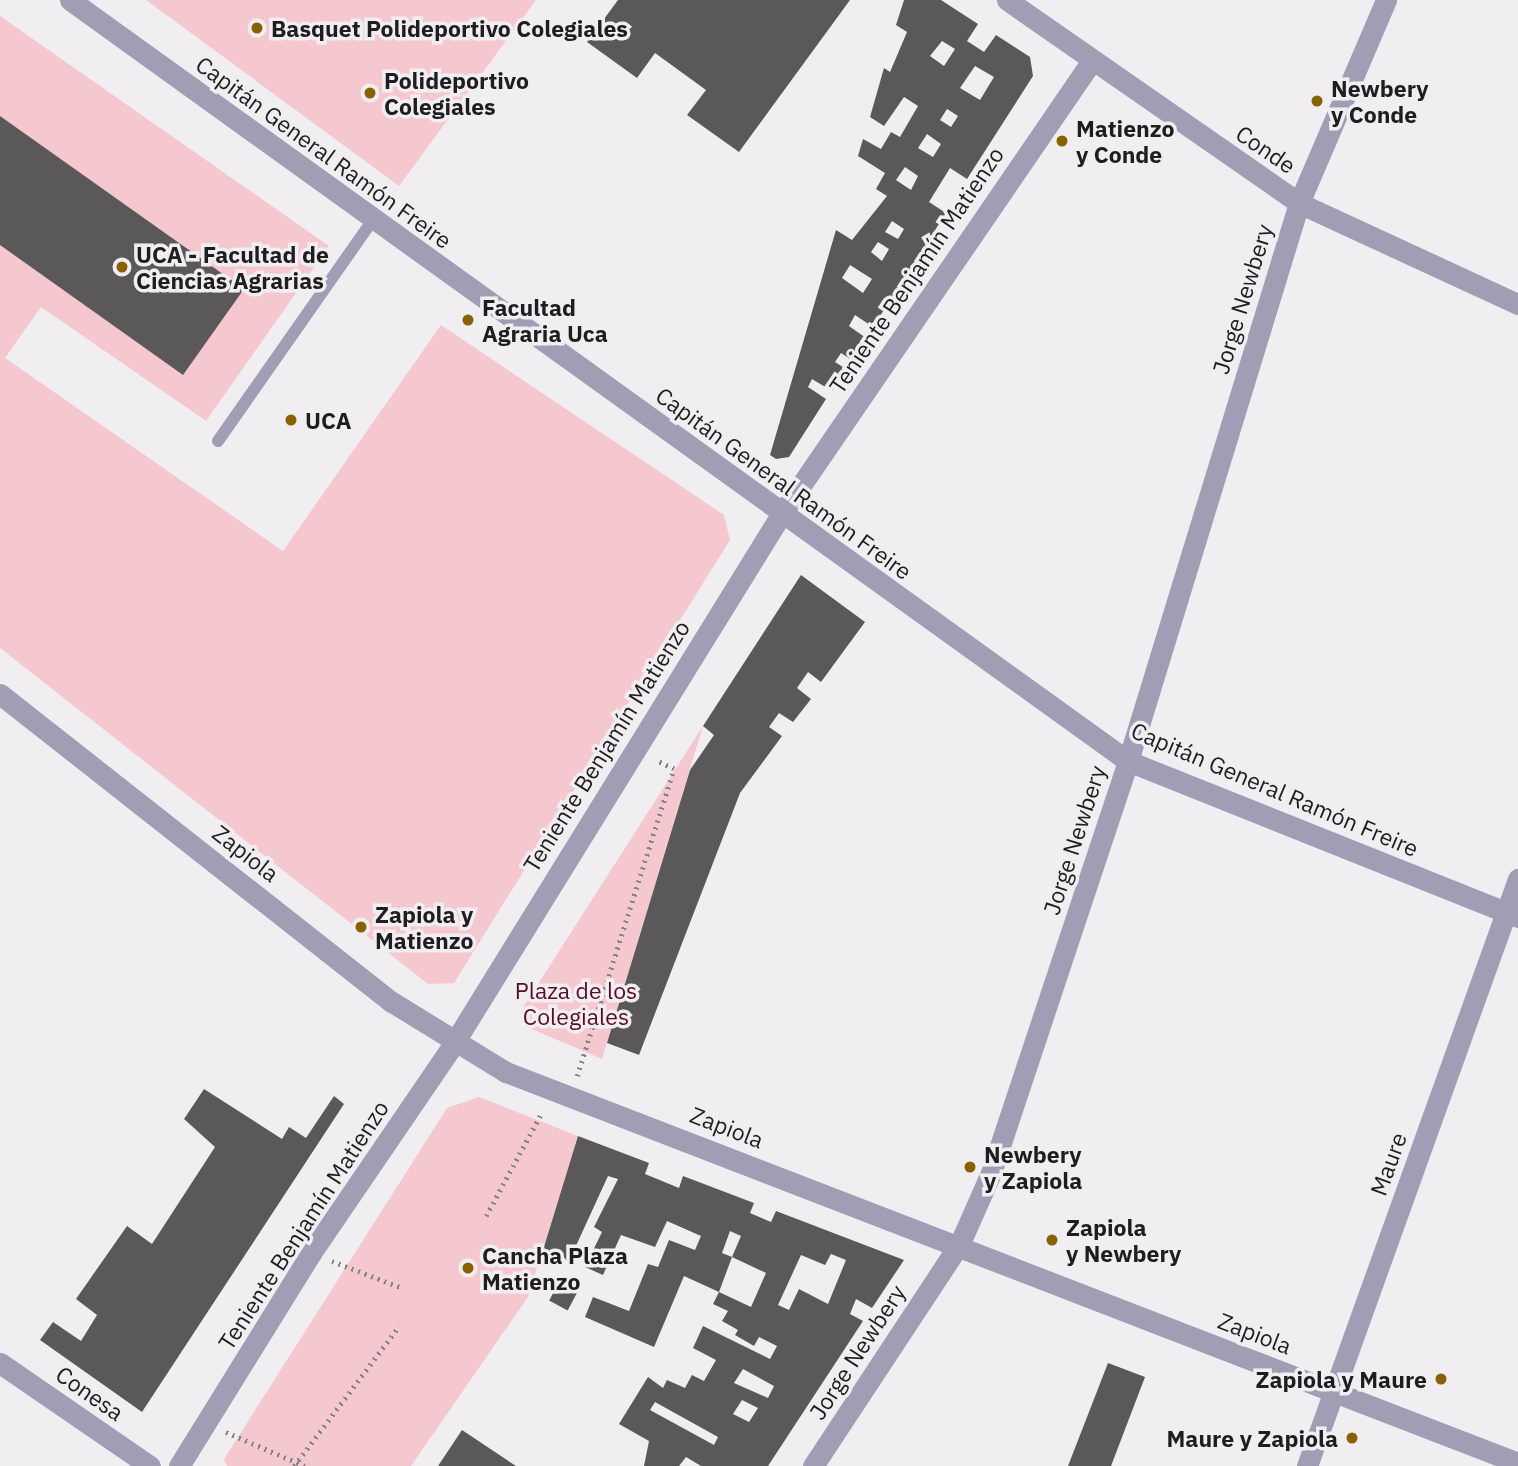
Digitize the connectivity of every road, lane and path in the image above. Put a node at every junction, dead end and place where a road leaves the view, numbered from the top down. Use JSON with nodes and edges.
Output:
{"nodes":[{"id":1,"x":70,"y":0,"type":"edge"},
{"id":2,"x":1007,"y":0,"type":"edge"},
{"id":3,"x":1385,"y":0,"type":"edge"},
{"id":4,"x":1091,"y":62,"type":"junction"},
{"id":5,"x":1299,"y":203,"type":"junction"},
{"id":6,"x":372,"y":221,"type":"junction"},
{"id":7,"x":1518,"y":304,"type":"edge"},
{"id":8,"x":218,"y":442,"type":"dead end"},
{"id":9,"x":782,"y":513,"type":"junction"},
{"id":10,"x":0,"y":694,"type":"edge"},
{"id":11,"x":635,"y":749,"type":"junction"},
{"id":12,"x":1128,"y":761,"type":"junction"},
{"id":13,"x":1518,"y":879,"type":"edge"},
{"id":14,"x":1512,"y":914,"type":"edge"},
{"id":15,"x":454,"y":1043,"type":"junction"},
{"id":16,"x":559,"y":1091,"type":"junction"},
{"id":17,"x":486,"y":1216,"type":"dead end"},
{"id":18,"x":961,"y":1243,"type":"junction"},
{"id":19,"x":311,"y":1253,"type":"junction"},
{"id":20,"x":401,"y":1287,"type":"dead end"},
{"id":21,"x":399,"y":1326,"type":"dead end"},
{"id":22,"x":0,"y":1363,"type":"edge"},
{"id":23,"x":1335,"y":1392,"type":"junction"},
{"id":24,"x":207,"y":1424,"type":"junction"},
{"id":25,"x":297,"y":1460,"type":"junction"},
{"id":26,"x":1518,"y":1462,"type":"edge"},
{"id":27,"x":150,"y":1466,"type":"edge"},
{"id":28,"x":179,"y":1466,"type":"edge"},
{"id":29,"x":294,"y":1466,"type":"edge"},
{"id":30,"x":306,"y":1466,"type":"edge"},
{"id":31,"x":813,"y":1466,"type":"edge"},
{"id":32,"x":1307,"y":1466,"type":"edge"}],
"edges":[{"from":1,"to":6,"type":"street","name":"Capitán General Ramón Freire"},
{"from":2,"to":4,"type":"street","name":"Conde"},
{"from":3,"to":5,"type":"street","name":"Jorge Newbery"},
{"from":4,"to":5,"type":"street","name":"Conde"},
{"from":4,"to":9,"type":"street","name":"Teniente Benjamín Matienzo"},
{"from":5,"to":7,"type":"street","name":"Conde"},
{"from":5,"to":12,"type":"street","name":"Jorge Newbery"},
{"from":6,"to":8,"type":"lane"},
{"from":6,"to":9,"type":"street","name":"Capitán General Ramón Freire"},
{"from":9,"to":11,"type":"street","name":"Teniente Benjamín Matienzo"},
{"from":9,"to":12,"type":"street","name":"Capitán General Ramón Freire"},
{"from":10,"to":15,"type":"street","name":"Zapiola"},
{"from":11,"to":15,"type":"street","name":"Teniente Benjamín Matienzo"},
{"from":11,"to":16,"type":"path"},
{"from":12,"to":14,"type":"street","name":"Capitán General Ramón Freire"},
{"from":12,"to":18,"type":"street","name":"Jorge Newbery"},
{"from":13,"to":14,"type":"street","name":"Maure"},
{"from":14,"to":23,"type":"street","name":"Maure"},
{"from":15,"to":16,"type":"street","name":"Zapiola"},
{"from":15,"to":19,"type":"street","name":"Teniente Benjamín Matienzo"},
{"from":16,"to":17,"type":"path"},
{"from":16,"to":18,"type":"street","name":"Zapiola"},
{"from":18,"to":23,"type":"street","name":"Zapiola"},
{"from":18,"to":31,"type":"street","name":"Jorge Newbery"},
{"from":19,"to":20,"type":"path"},
{"from":19,"to":24,"type":"street","name":"Teniente Benjamín Matienzo"},
{"from":21,"to":25,"type":"path"},
{"from":22,"to":27,"type":"street","name":"Conesa"},
{"from":23,"to":26,"type":"street","name":"Zapiola"},
{"from":23,"to":32,"type":"street","name":"Maure"},
{"from":24,"to":25,"type":"path"},
{"from":24,"to":28,"type":"street","name":"Teniente Benjamín Matienzo"},
{"from":25,"to":29,"type":"path"},
{"from":25,"to":30,"type":"path"}]}
